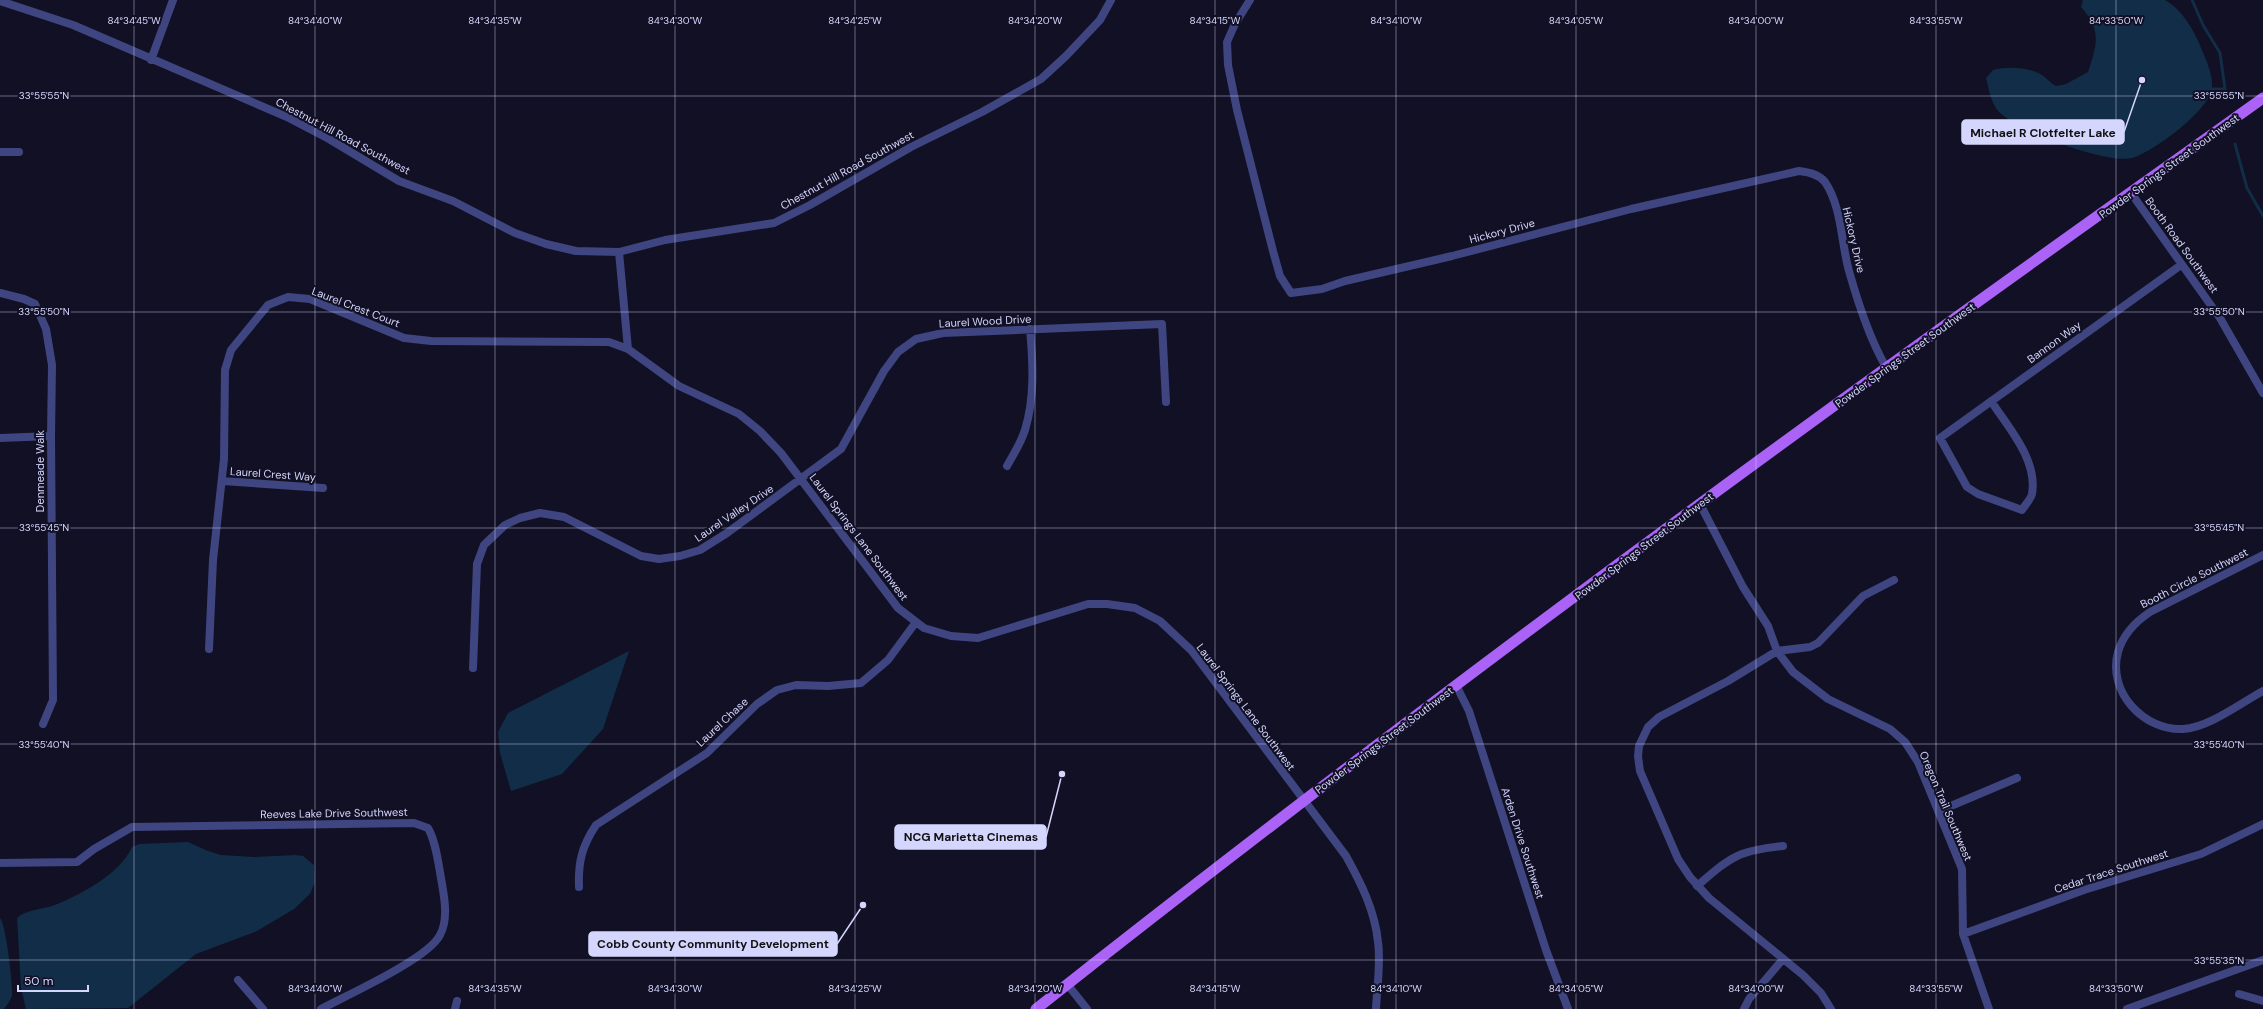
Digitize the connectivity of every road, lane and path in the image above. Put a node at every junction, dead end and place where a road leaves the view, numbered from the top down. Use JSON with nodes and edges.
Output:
{"nodes":[{"id":1,"x":173,"y":0,"type":"edge"},
{"id":2,"x":1111,"y":0,"type":"edge"},
{"id":3,"x":1250,"y":0,"type":"edge"},
{"id":4,"x":0,"y":1,"type":"edge"},
{"id":5,"x":151,"y":60,"type":"junction"},
{"id":6,"x":2263,"y":98,"type":"edge"},
{"id":7,"x":0,"y":152,"type":"edge"},
{"id":8,"x":19,"y":152,"type":"dead end"},
{"id":9,"x":2131,"y":193,"type":"junction"},
{"id":10,"x":619,"y":252,"type":"junction"},
{"id":11,"x":2181,"y":264,"type":"junction"},
{"id":12,"x":0,"y":293,"type":"edge"},
{"id":13,"x":1030,"y":329,"type":"junction"},
{"id":14,"x":628,"y":349,"type":"junction"},
{"id":15,"x":1886,"y":367,"type":"junction"},
{"id":16,"x":2263,"y":393,"type":"edge"},
{"id":17,"x":1991,"y":401,"type":"junction"},
{"id":18,"x":1166,"y":402,"type":"dead end"},
{"id":19,"x":50,"y":436,"type":"junction"},
{"id":20,"x":0,"y":438,"type":"edge"},
{"id":21,"x":1007,"y":466,"type":"dead end"},
{"id":22,"x":801,"y":480,"type":"junction"},
{"id":23,"x":222,"y":481,"type":"junction"},
{"id":24,"x":323,"y":488,"type":"dead end"},
{"id":25,"x":1700,"y":504,"type":"junction"},
{"id":26,"x":2263,"y":555,"type":"edge"},
{"id":27,"x":1894,"y":580,"type":"dead end"},
{"id":28,"x":916,"y":622,"type":"junction"},
{"id":29,"x":209,"y":649,"type":"dead end"},
{"id":30,"x":1778,"y":651,"type":"junction"},
{"id":31,"x":473,"y":668,"type":"dead end"},
{"id":32,"x":1456,"y":685,"type":"junction"},
{"id":33,"x":2263,"y":691,"type":"edge"},
{"id":34,"x":43,"y":724,"type":"dead end"},
{"id":35,"x":2017,"y":778,"type":"dead end"},
{"id":36,"x":1304,"y":802,"type":"junction"},
{"id":37,"x":1939,"y":811,"type":"junction"},
{"id":38,"x":2263,"y":824,"type":"edge"},
{"id":39,"x":1783,"y":846,"type":"dead end"},
{"id":40,"x":0,"y":863,"type":"edge"},
{"id":41,"x":1697,"y":886,"type":"junction"},
{"id":42,"x":579,"y":887,"type":"dead end"},
{"id":43,"x":1963,"y":934,"type":"junction"},
{"id":44,"x":1783,"y":959,"type":"junction"},
{"id":45,"x":2263,"y":960,"type":"edge"},
{"id":46,"x":238,"y":980,"type":"dead end"},
{"id":47,"x":1068,"y":984,"type":"junction"},
{"id":48,"x":2239,"y":994,"type":"dead end"},
{"id":49,"x":2263,"y":1001,"type":"edge"},
{"id":50,"x":2145,"y":1006,"type":"edge"},
{"id":51,"x":264,"y":1009,"type":"edge"},
{"id":52,"x":321,"y":1009,"type":"edge"},
{"id":53,"x":1036,"y":1009,"type":"edge"},
{"id":54,"x":1087,"y":1009,"type":"edge"},
{"id":55,"x":1376,"y":1009,"type":"edge"},
{"id":56,"x":1568,"y":1009,"type":"edge"},
{"id":57,"x":1744,"y":1009,"type":"edge"},
{"id":58,"x":1831,"y":1009,"type":"edge"},
{"id":59,"x":1989,"y":1009,"type":"edge"},
{"id":60,"x":2126,"y":1009,"type":"edge"}],
"edges":[{"from":1,"to":5,"type":"street"},
{"from":2,"to":10,"type":"street","name":"Chestnut Hill Road Southwest"},
{"from":3,"to":15,"type":"street","name":"Hickory Drive"},
{"from":4,"to":5,"type":"street","name":"Chestnut Hill Road Southwest"},
{"from":5,"to":10,"type":"street","name":"Chestnut Hill Road Southwest"},
{"from":6,"to":9,"type":"main road","name":"Powder Springs Street Southwest"},
{"from":7,"to":8,"type":"street"},
{"from":9,"to":11,"type":"street","name":"Booth Road Southwest"},
{"from":9,"to":15,"type":"main road","name":"Powder Springs Street Southwest"},
{"from":10,"to":14,"type":"street"},
{"from":11,"to":16,"type":"street","name":"Booth Road Southwest"},
{"from":11,"to":17,"type":"street","name":"Bannon Way"},
{"from":12,"to":19,"type":"street","name":"Denmeade Walk"},
{"from":13,"to":18,"type":"street","name":"Laurel Wood Drive"},
{"from":13,"to":21,"type":"street"},
{"from":13,"to":22,"type":"street","name":"Laurel Wood Drive"},
{"from":14,"to":22,"type":"street","name":"Laurel Springs Lane Southwest"},
{"from":14,"to":23,"type":"street","name":"Laurel Crest Court"},
{"from":15,"to":25,"type":"main road","name":"Powder Springs Street Southwest"},
{"from":17,"to":17,"type":"street","name":"Bannon Way"},
{"from":19,"to":20,"type":"street"},
{"from":19,"to":34,"type":"street","name":"Denmeade Walk"},
{"from":22,"to":28,"type":"street","name":"Laurel Springs Lane Southwest"},
{"from":22,"to":31,"type":"street","name":"Laurel Valley Drive"},
{"from":23,"to":24,"type":"street","name":"Laurel Crest Way"},
{"from":23,"to":29,"type":"street","name":"Laurel Crest Court"},
{"from":25,"to":30,"type":"street","name":"Oregon Trail Southwest"},
{"from":25,"to":32,"type":"main road","name":"Powder Springs Street Southwest"},
{"from":26,"to":33,"type":"street","name":"Booth Circle Southwest"},
{"from":27,"to":30,"type":"street"},
{"from":28,"to":36,"type":"street","name":"Laurel Springs Lane Southwest"},
{"from":28,"to":42,"type":"street","name":"Laurel Chase"},
{"from":30,"to":37,"type":"street","name":"Oregon Trail Southwest"},
{"from":30,"to":41,"type":"street"},
{"from":32,"to":36,"type":"main road","name":"Powder Springs Street Southwest"},
{"from":32,"to":56,"type":"street","name":"Arden Drive Southwest"},
{"from":35,"to":37,"type":"street"},
{"from":36,"to":47,"type":"main road","name":"Powder Springs Street Southwest"},
{"from":36,"to":55,"type":"street","name":"Laurel Springs Lane Southwest"},
{"from":37,"to":43,"type":"street","name":"Oregon Trail Southwest"},
{"from":38,"to":43,"type":"street","name":"Cedar Trace Southwest"},
{"from":39,"to":41,"type":"street"},
{"from":40,"to":52,"type":"street","name":"Reeves Lake Drive Southwest"},
{"from":41,"to":44,"type":"street"},
{"from":43,"to":59,"type":"street","name":"Oregon Trail Southwest"},
{"from":44,"to":57,"type":"street"},
{"from":44,"to":58,"type":"street"},
{"from":45,"to":50,"type":"street"},
{"from":46,"to":51,"type":"street"},
{"from":47,"to":53,"type":"main road","name":"Powder Springs Street Southwest"},
{"from":47,"to":54,"type":"street"},
{"from":48,"to":49,"type":"street"},
{"from":50,"to":60,"type":"street"}]}
